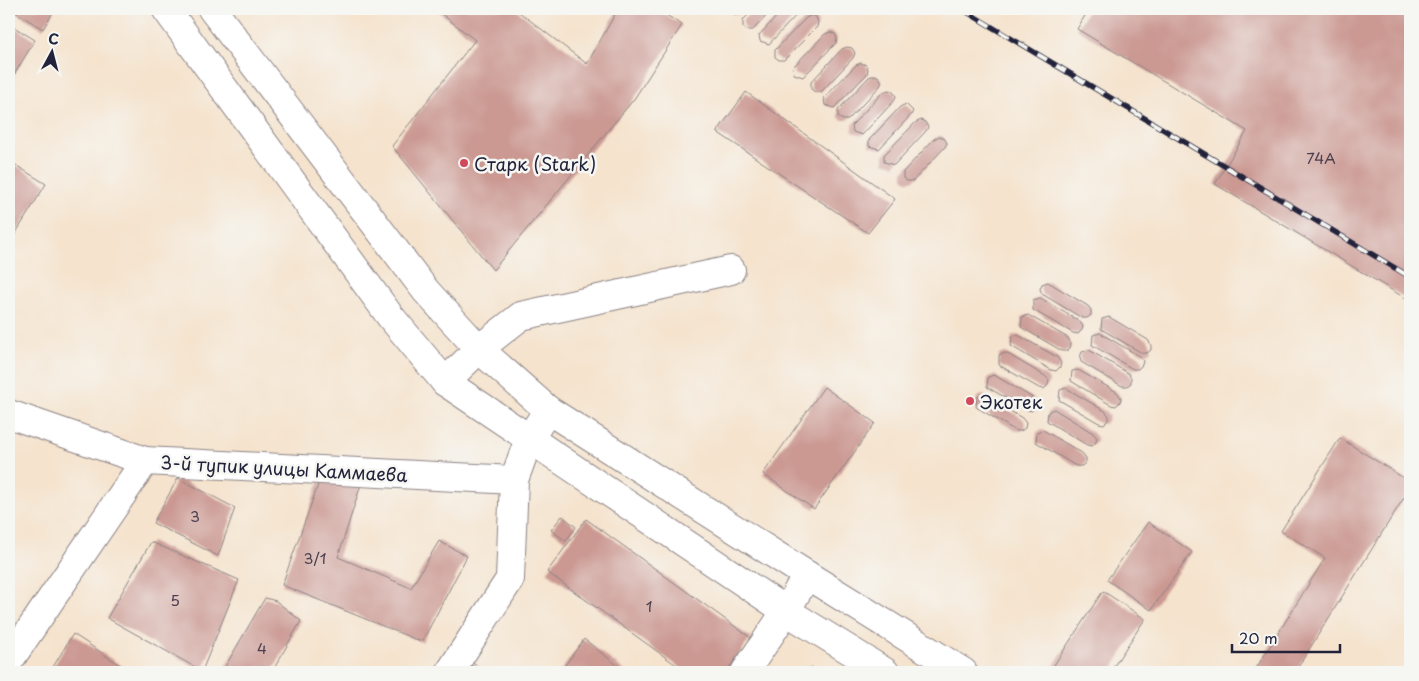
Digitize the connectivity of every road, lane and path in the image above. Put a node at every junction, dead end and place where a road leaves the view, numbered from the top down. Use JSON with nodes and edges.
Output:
{"nodes":[{"id":1,"x":166,"y":9,"type":"edge"},
{"id":2,"x":212,"y":9,"type":"edge"},
{"id":3,"x":731,"y":270,"type":"dead end"},
{"id":4,"x":479,"y":349,"type":"junction"},
{"id":5,"x":445,"y":382,"type":"junction"},
{"id":6,"x":548,"y":410,"type":"junction"},
{"id":7,"x":9,"y":414,"type":"edge"},
{"id":8,"x":529,"y":439,"type":"junction"},
{"id":9,"x":145,"y":461,"type":"junction"},
{"id":10,"x":514,"y":480,"type":"junction"},
{"id":11,"x":807,"y":576,"type":"junction"},
{"id":12,"x":786,"y":611,"type":"junction"},
{"id":13,"x":9,"y":661,"type":"edge"},
{"id":14,"x":450,"y":672,"type":"edge"},
{"id":15,"x":745,"y":672,"type":"edge"},
{"id":16,"x":885,"y":672,"type":"edge"},
{"id":17,"x":963,"y":672,"type":"edge"}],
"edges":[{"from":1,"to":5,"type":"main road"},
{"from":2,"to":4,"type":"main road"},
{"from":3,"to":4,"type":"main road"},
{"from":4,"to":5,"type":"main road"},
{"from":4,"to":6,"type":"main road"},
{"from":5,"to":8,"type":"main road"},
{"from":6,"to":8,"type":"main road"},
{"from":6,"to":11,"type":"main road"},
{"from":7,"to":9,"type":"main road"},
{"from":8,"to":10,"type":"main road"},
{"from":8,"to":12,"type":"main road"},
{"from":9,"to":10,"type":"main road","name":"3-й тупик улицы Каммаева"},
{"from":9,"to":13,"type":"main road","name":"3-й тупик улицы Каммаева"},
{"from":10,"to":14,"type":"main road"},
{"from":11,"to":12,"type":"main road"},
{"from":11,"to":17,"type":"main road"},
{"from":12,"to":15,"type":"main road"},
{"from":12,"to":16,"type":"main road"}]}
